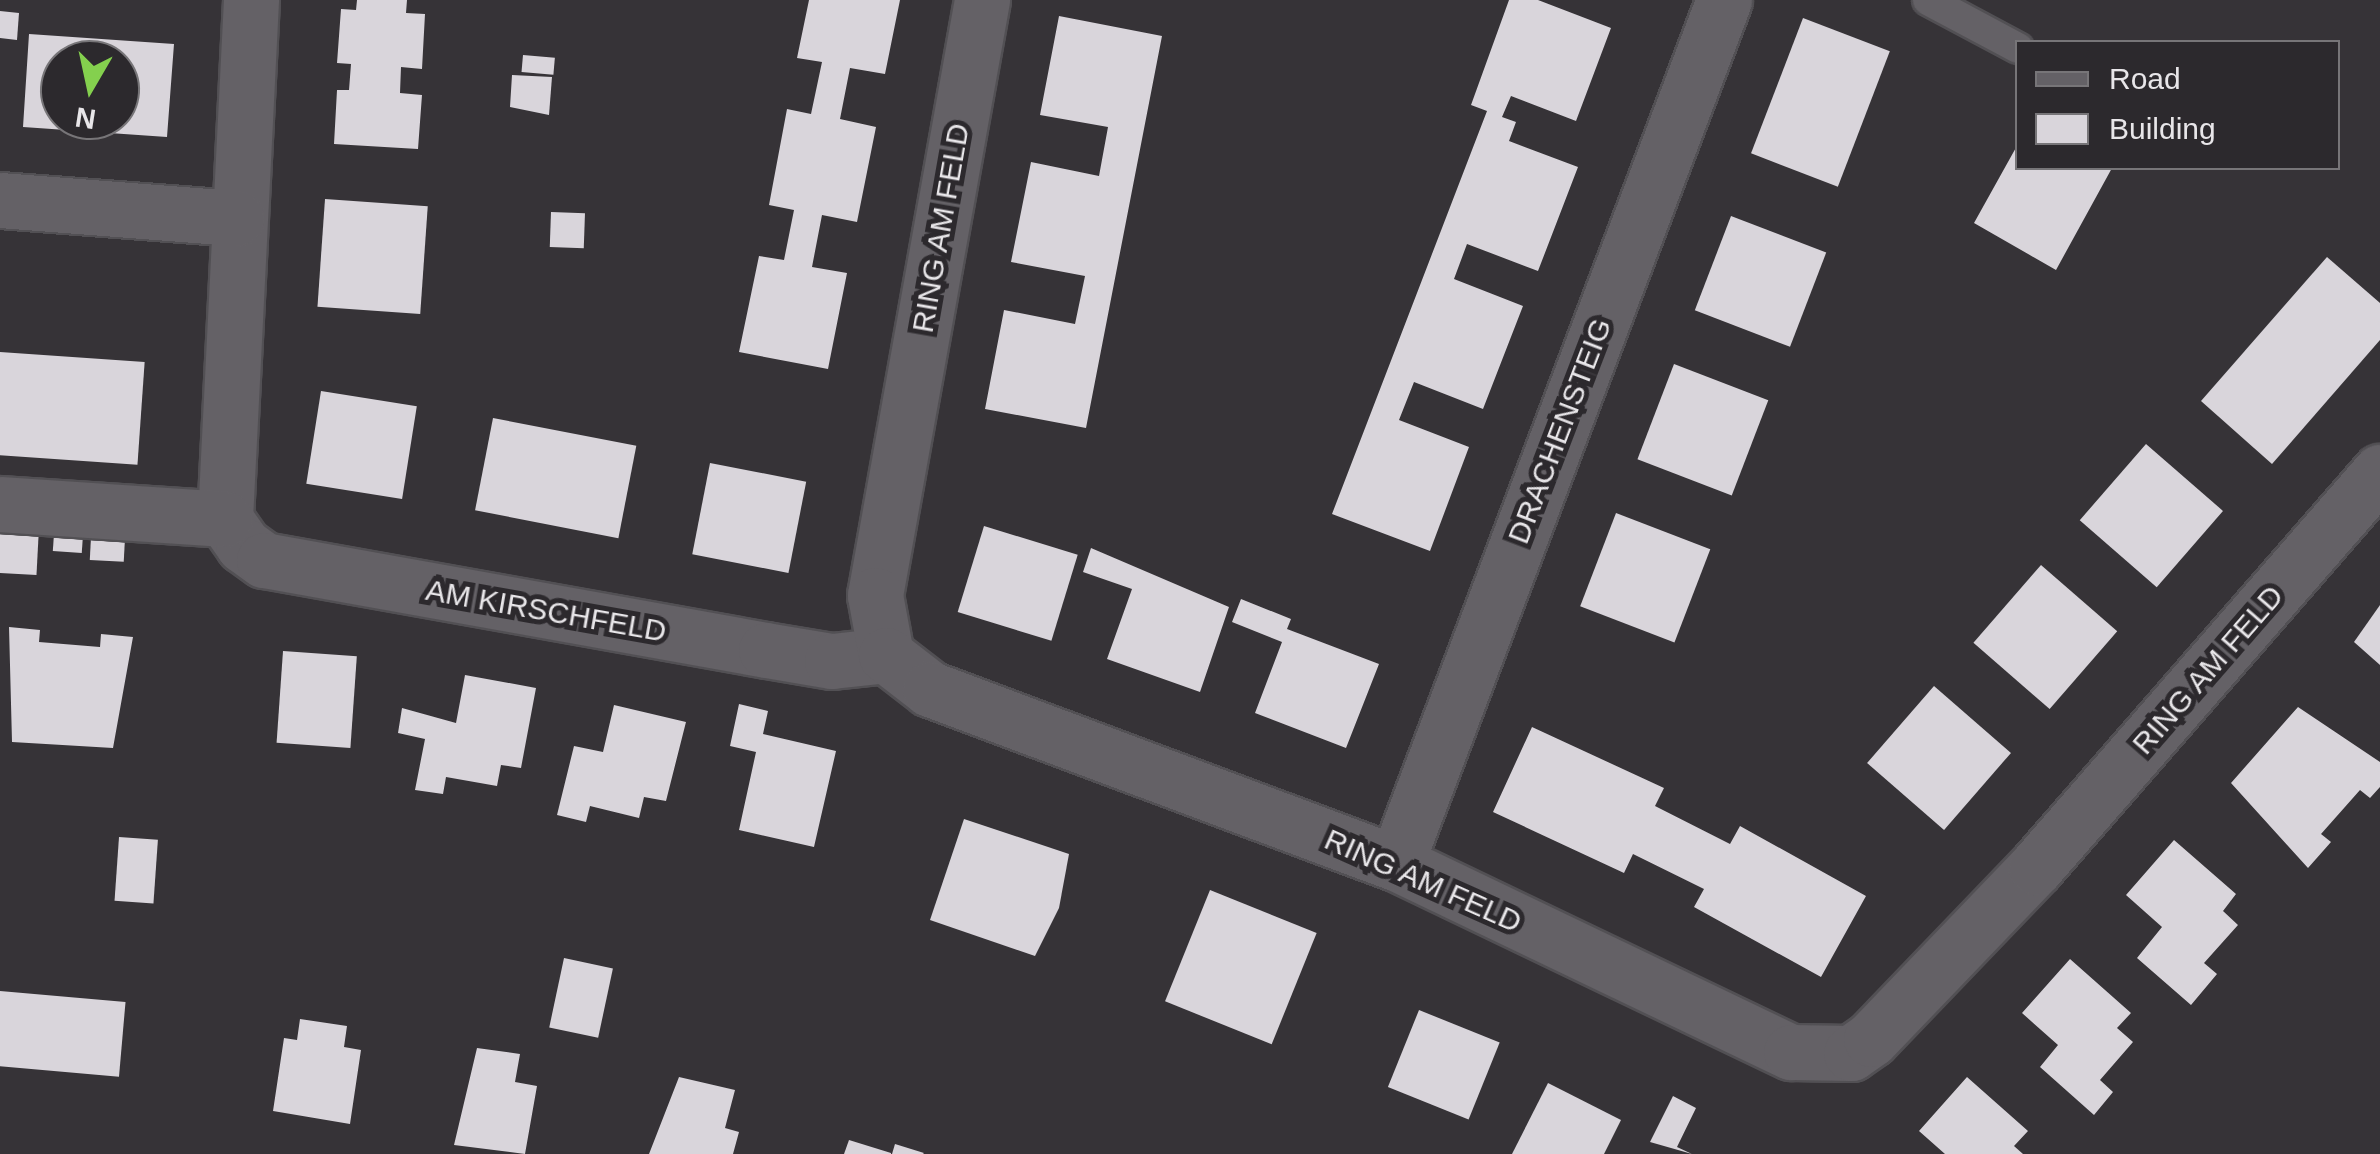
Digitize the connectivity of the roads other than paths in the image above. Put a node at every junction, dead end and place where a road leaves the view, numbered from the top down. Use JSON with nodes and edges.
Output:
{"nodes":[{"id":1,"x":251,"y":0,"type":"edge"},
{"id":2,"x":982,"y":0,"type":"edge"},
{"id":3,"x":1724,"y":0,"type":"edge"},
{"id":4,"x":1928,"y":0,"type":"edge"},
{"id":5,"x":2015,"y":46,"type":"edge"},
{"id":6,"x":0,"y":200,"type":"edge"},
{"id":7,"x":236,"y":218,"type":"junction"},
{"id":8,"x":2380,"y":472,"type":"edge"},
{"id":9,"x":0,"y":504,"type":"edge"},
{"id":10,"x":225,"y":519,"type":"junction"},
{"id":11,"x":886,"y":655,"type":"junction"},
{"id":12,"x":1396,"y":863,"type":"junction"}],
"edges":[{"from":1,"to":7,"type":"street"},
{"from":2,"to":11,"type":"street","name":"RING AM FELD"},
{"from":3,"to":12,"type":"street","name":"DRACHENSTEIG"},
{"from":4,"to":5,"type":"lane"},
{"from":6,"to":7,"type":"street"},
{"from":7,"to":10,"type":"street"},
{"from":8,"to":12,"type":"street","name":"RING AM FELD"},
{"from":9,"to":10,"type":"street"},
{"from":10,"to":11,"type":"street","name":"AM KIRSCHFELD"},
{"from":11,"to":12,"type":"street","name":"RING AM FELD"}]}
